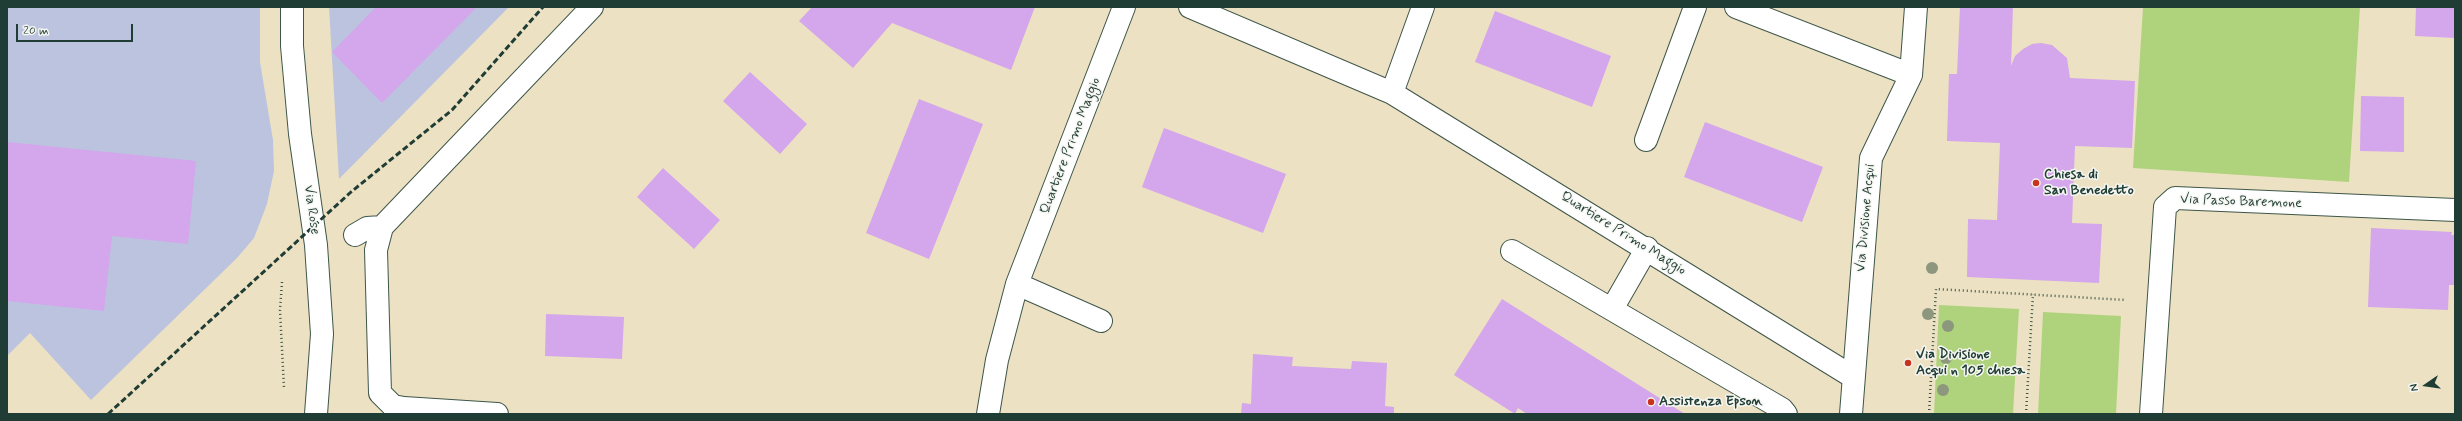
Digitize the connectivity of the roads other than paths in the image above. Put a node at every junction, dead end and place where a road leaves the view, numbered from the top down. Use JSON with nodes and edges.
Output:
{"nodes":[{"id":1,"x":292,"y":7,"type":"edge"},
{"id":2,"x":592,"y":7,"type":"edge"},
{"id":3,"x":1124,"y":7,"type":"edge"},
{"id":4,"x":1190,"y":7,"type":"edge"},
{"id":5,"x":1424,"y":7,"type":"edge"},
{"id":6,"x":1695,"y":7,"type":"edge"},
{"id":7,"x":1736,"y":7,"type":"edge"},
{"id":8,"x":1916,"y":7,"type":"edge"},
{"id":9,"x":1911,"y":75,"type":"junction"},
{"id":10,"x":1392,"y":93,"type":"junction"},
{"id":11,"x":1646,"y":140,"type":"dead end"},
{"id":12,"x":2455,"y":210,"type":"edge"},
{"id":13,"x":382,"y":227,"type":"junction"},
{"id":14,"x":355,"y":235,"type":"dead end"},
{"id":15,"x":1647,"y":248,"type":"junction"},
{"id":16,"x":1512,"y":251,"type":"dead end"},
{"id":17,"x":1018,"y":284,"type":"junction"},
{"id":18,"x":1612,"y":310,"type":"junction"},
{"id":19,"x":1101,"y":321,"type":"dead end"},
{"id":20,"x":1853,"y":377,"type":"junction"},
{"id":21,"x":316,"y":414,"type":"edge"},
{"id":22,"x":497,"y":414,"type":"edge"},
{"id":23,"x":988,"y":414,"type":"edge"},
{"id":24,"x":1786,"y":414,"type":"edge"},
{"id":25,"x":1850,"y":414,"type":"edge"},
{"id":26,"x":2151,"y":414,"type":"edge"}],
"edges":[{"from":1,"to":21,"type":"street","name":"Via Rose"},
{"from":2,"to":13,"type":"street"},
{"from":3,"to":17,"type":"street","name":"Quartiere Primo Maggio"},
{"from":4,"to":10,"type":"street","name":"Quartiere Primo Maggio"},
{"from":5,"to":10,"type":"street"},
{"from":6,"to":11,"type":"street"},
{"from":7,"to":9,"type":"street"},
{"from":8,"to":9,"type":"street","name":"Via Divisione Acqui"},
{"from":9,"to":20,"type":"street","name":"Via Divisione Acqui"},
{"from":10,"to":15,"type":"street","name":"Quartiere Primo Maggio"},
{"from":12,"to":26,"type":"street","name":"Via Passo Baremone"},
{"from":13,"to":14,"type":"street"},
{"from":13,"to":22,"type":"street"},
{"from":15,"to":18,"type":"street"},
{"from":15,"to":20,"type":"street","name":"Quartiere Primo Maggio"},
{"from":16,"to":18,"type":"street"},
{"from":17,"to":19,"type":"street"},
{"from":17,"to":23,"type":"street","name":"Quartiere Primo Maggio"},
{"from":18,"to":24,"type":"street"},
{"from":20,"to":25,"type":"street","name":"Via Divisione Acqui"}]}
